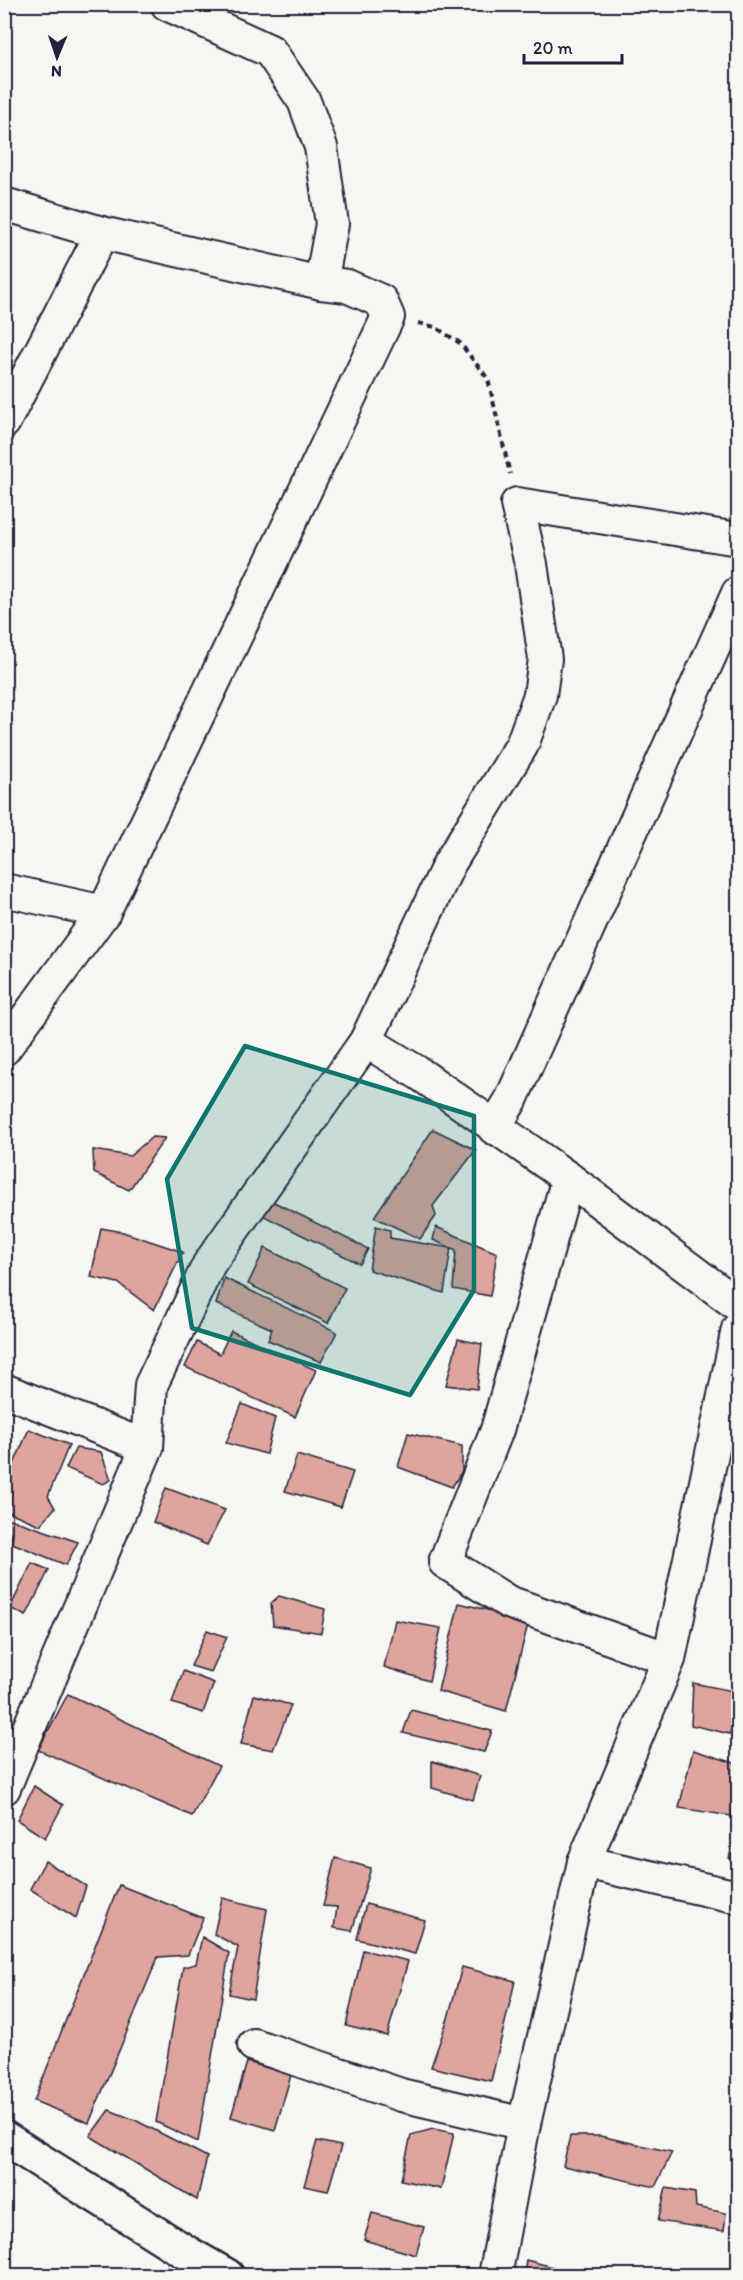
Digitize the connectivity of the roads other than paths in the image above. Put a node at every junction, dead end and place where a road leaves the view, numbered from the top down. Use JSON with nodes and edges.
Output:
{"nodes":[{"id":1,"x":167,"y":4,"type":"edge"},
{"id":2,"x":4,"y":204,"type":"edge"},
{"id":3,"x":102,"y":233,"type":"junction"},
{"id":4,"x":321,"y":283,"type":"junction"},
{"id":5,"x":4,"y":422,"type":"edge"},
{"id":6,"x":738,"y":539,"type":"edge"},
{"id":7,"x":738,"y":593,"type":"edge"},
{"id":8,"x":4,"y":890,"type":"edge"},
{"id":9,"x":104,"y":912,"type":"junction"},
{"id":10,"x":366,"y":1041,"type":"junction"},
{"id":11,"x":4,"y":1049,"type":"edge"},
{"id":12,"x":494,"y":1128,"type":"junction"},
{"id":13,"x":568,"y":1178,"type":"junction"},
{"id":14,"x":738,"y":1305,"type":"edge"},
{"id":15,"x":738,"y":1329,"type":"edge"},
{"id":16,"x":4,"y":1390,"type":"edge"},
{"id":17,"x":147,"y":1447,"type":"junction"},
{"id":18,"x":669,"y":1659,"type":"junction"},
{"id":19,"x":4,"y":1788,"type":"edge"},
{"id":20,"x":584,"y":1862,"type":"junction"},
{"id":21,"x":738,"y":1897,"type":"edge"},
{"id":22,"x":254,"y":2045,"type":"dead end"},
{"id":23,"x":524,"y":2124,"type":"junction"},
{"id":24,"x":4,"y":2138,"type":"edge"},
{"id":25,"x":227,"y":2276,"type":"edge"},
{"id":26,"x":495,"y":2276,"type":"edge"}],
"edges":[{"from":1,"to":4,"type":"street"},
{"from":2,"to":3,"type":"street"},
{"from":3,"to":4,"type":"street"},
{"from":3,"to":5,"type":"street"},
{"from":4,"to":9,"type":"street"},
{"from":6,"to":10,"type":"street"},
{"from":7,"to":12,"type":"street"},
{"from":8,"to":9,"type":"street"},
{"from":9,"to":11,"type":"street"},
{"from":10,"to":12,"type":"street"},
{"from":10,"to":17,"type":"street"},
{"from":12,"to":13,"type":"street"},
{"from":13,"to":14,"type":"street"},
{"from":13,"to":18,"type":"street"},
{"from":15,"to":18,"type":"street"},
{"from":16,"to":17,"type":"street"},
{"from":17,"to":19,"type":"street"},
{"from":18,"to":20,"type":"street"},
{"from":20,"to":21,"type":"street"},
{"from":20,"to":23,"type":"street"},
{"from":22,"to":23,"type":"street"},
{"from":23,"to":26,"type":"street"},
{"from":24,"to":25,"type":"main road"}]}
